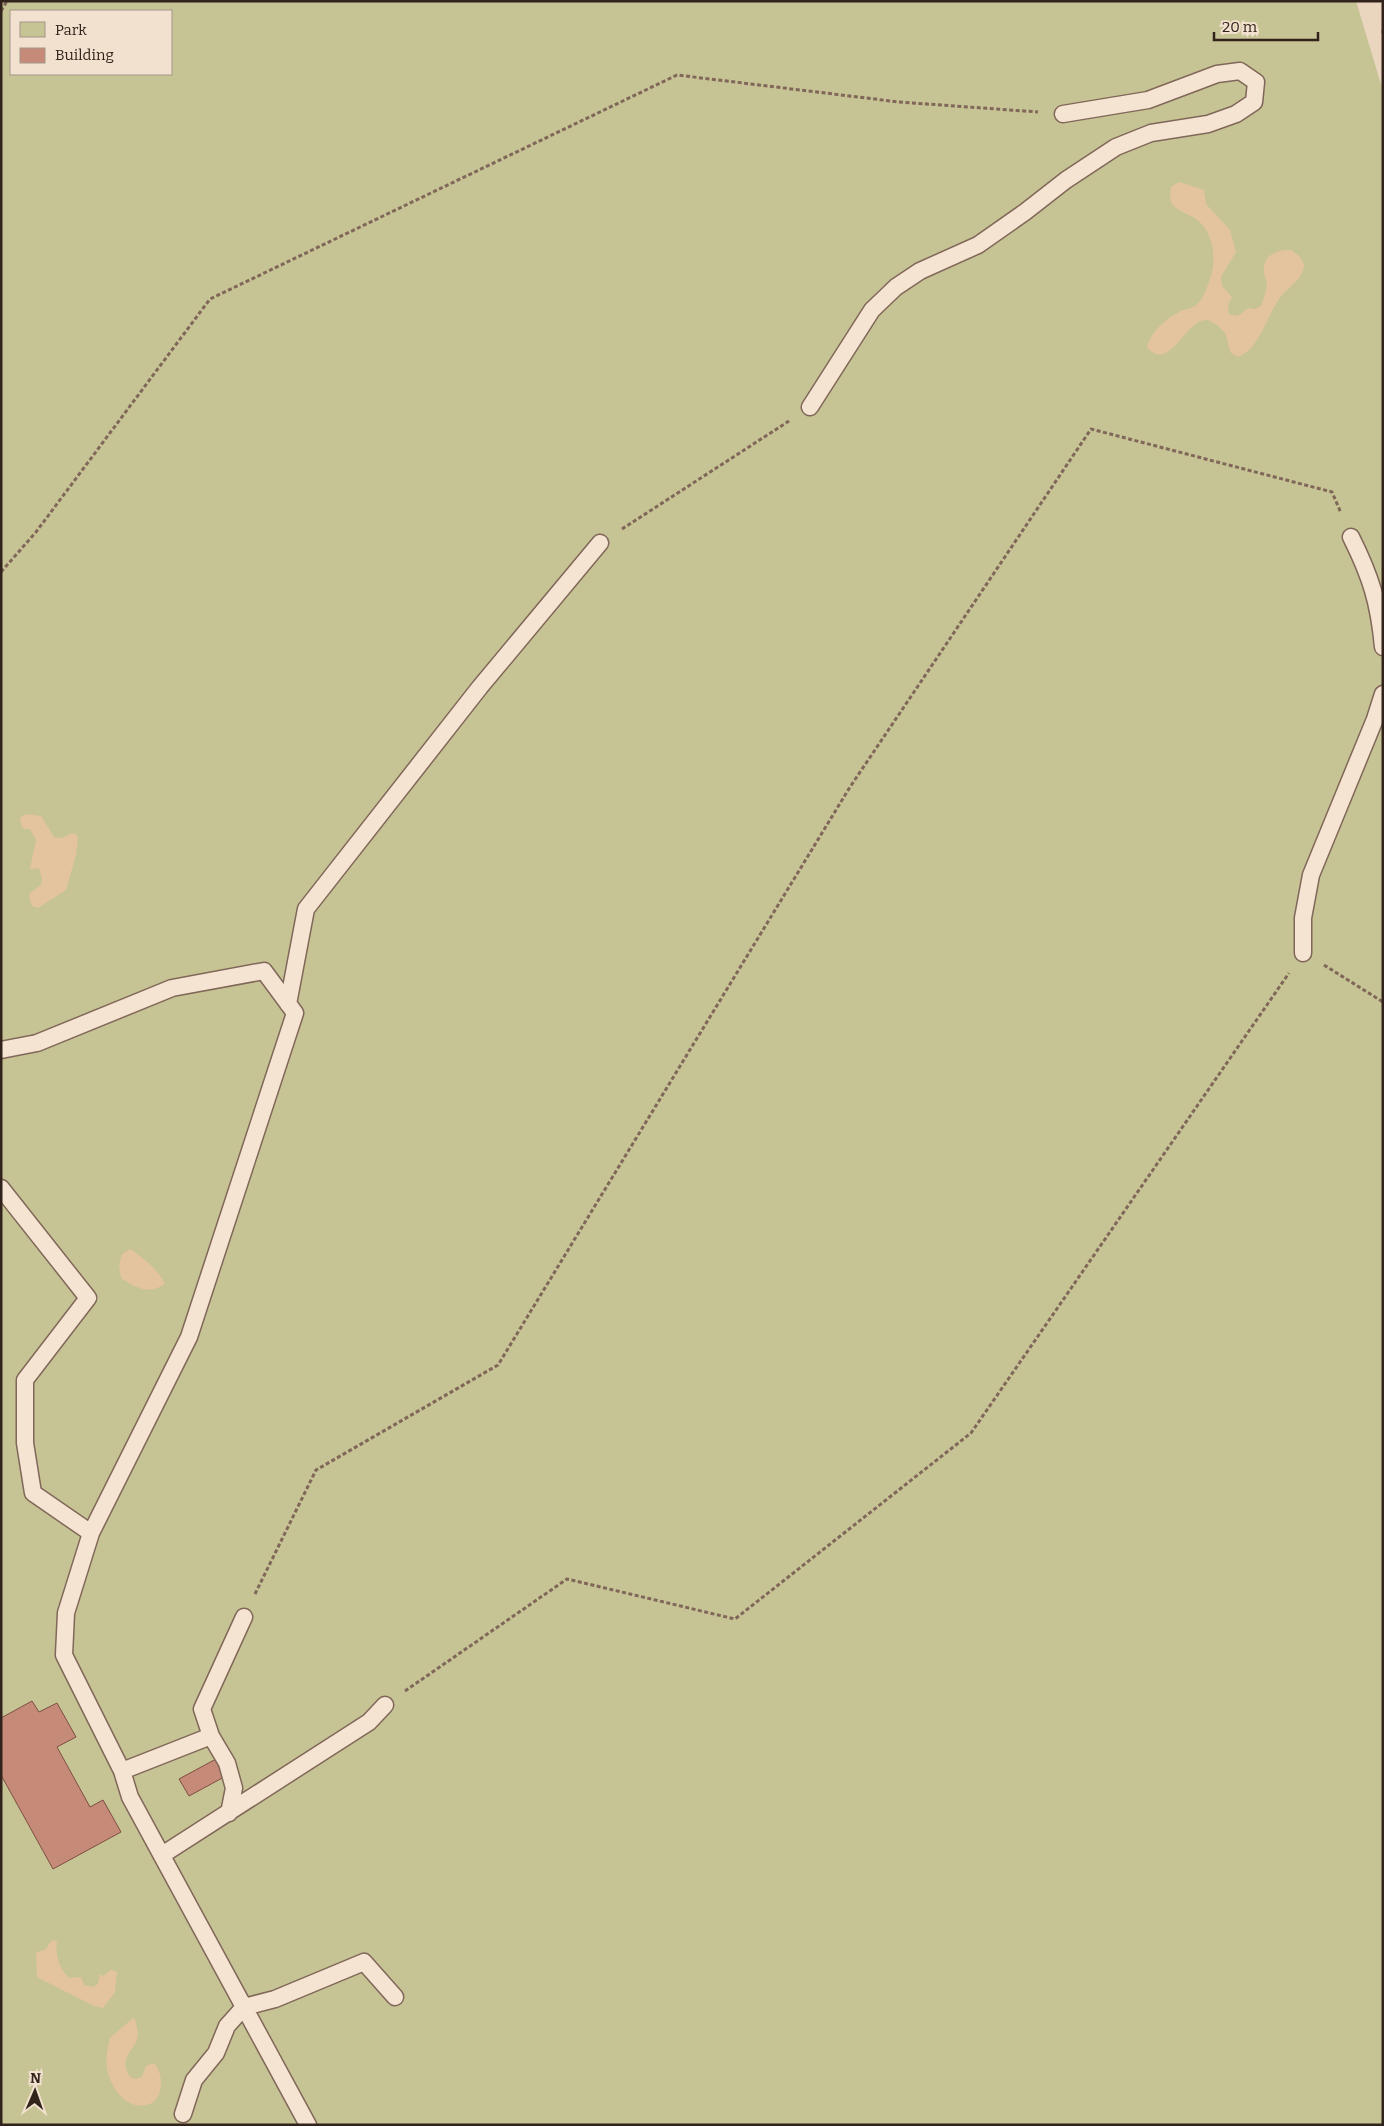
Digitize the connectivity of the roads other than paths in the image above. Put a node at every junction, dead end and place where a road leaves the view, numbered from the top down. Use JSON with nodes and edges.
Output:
{"nodes":[{"id":1,"x":1063,"y":114,"type":"road end"},
{"id":2,"x":810,"y":407,"type":"road end"},
{"id":3,"x":1352,"y":537,"type":"road end"},
{"id":4,"x":600,"y":543,"type":"road end"},
{"id":5,"x":1383,"y":647,"type":"edge"},
{"id":6,"x":1383,"y":694,"type":"edge"},
{"id":7,"x":1303,"y":953,"type":"road end"},
{"id":8,"x":288,"y":1004,"type":"junction"},
{"id":9,"x":1,"y":1050,"type":"edge"},
{"id":10,"x":1,"y":1188,"type":"edge"},
{"id":11,"x":91,"y":1533,"type":"junction"},
{"id":12,"x":244,"y":1617,"type":"road end"},
{"id":13,"x":385,"y":1705,"type":"road end"},
{"id":14,"x":211,"y":1736,"type":"junction"},
{"id":15,"x":122,"y":1770,"type":"junction"},
{"id":16,"x":229,"y":1813,"type":"junction"},
{"id":17,"x":162,"y":1855,"type":"junction"},
{"id":18,"x":395,"y":1997,"type":"dead end"},
{"id":19,"x":244,"y":2007,"type":"junction"},
{"id":20,"x":183,"y":2114,"type":"dead end"},
{"id":21,"x":308,"y":2125,"type":"edge"}],
"edges":[{"from":1,"to":2,"type":"lane"},
{"from":3,"to":5,"type":"lane"},
{"from":4,"to":8,"type":"lane"},
{"from":6,"to":7,"type":"lane"},
{"from":8,"to":9,"type":"lane"},
{"from":8,"to":11,"type":"lane"},
{"from":10,"to":11,"type":"lane"},
{"from":11,"to":15,"type":"lane"},
{"from":12,"to":14,"type":"lane"},
{"from":13,"to":16,"type":"lane"},
{"from":14,"to":15,"type":"lane"},
{"from":14,"to":16,"type":"lane"},
{"from":15,"to":17,"type":"lane"},
{"from":16,"to":17,"type":"lane"},
{"from":17,"to":19,"type":"lane"},
{"from":18,"to":19,"type":"lane"},
{"from":19,"to":20,"type":"lane"},
{"from":19,"to":21,"type":"lane"}]}
